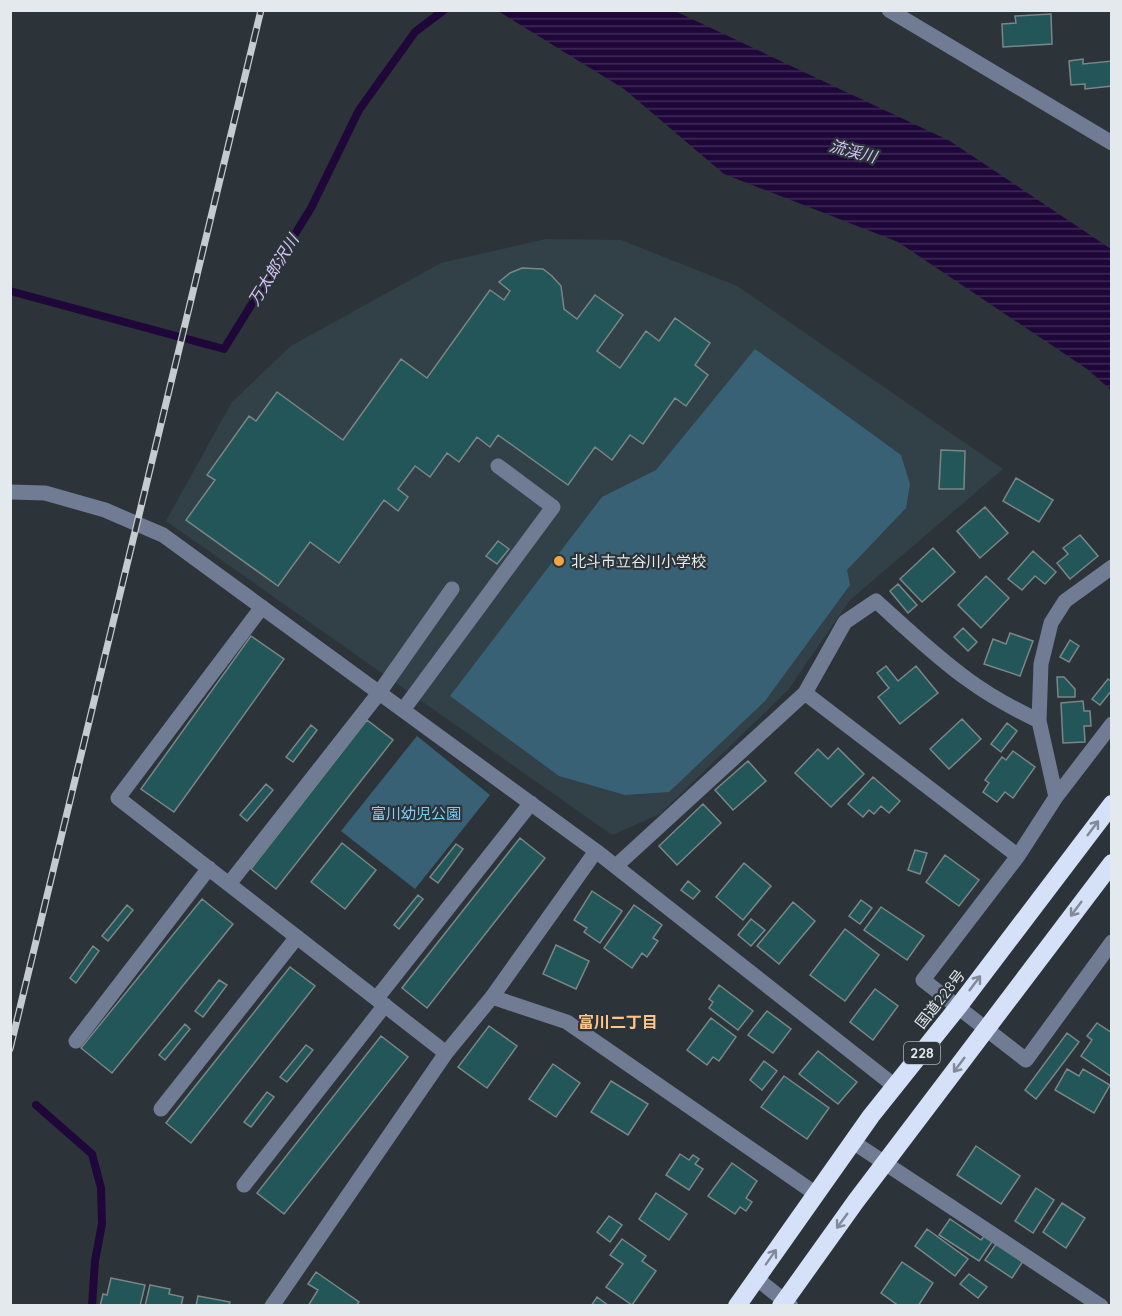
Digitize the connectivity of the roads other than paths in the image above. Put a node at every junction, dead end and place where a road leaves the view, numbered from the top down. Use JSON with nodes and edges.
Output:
{"nodes":[{"id":1,"x":889,"y":10,"type":"edge"},
{"id":2,"x":1112,"y":143,"type":"edge"},
{"id":3,"x":498,"y":466,"type":"dead end"},
{"id":4,"x":10,"y":492,"type":"edge"},
{"id":5,"x":1112,"y":567,"type":"edge"},
{"id":6,"x":452,"y":589,"type":"dead end"},
{"id":7,"x":262,"y":607,"type":"junction"},
{"id":8,"x":379,"y":693,"type":"junction"},
{"id":9,"x":805,"y":693,"type":"junction"},
{"id":10,"x":403,"y":710,"type":"junction"},
{"id":11,"x":1039,"y":721,"type":"junction"},
{"id":12,"x":1112,"y":724,"type":"edge"},
{"id":13,"x":1056,"y":797,"type":"junction"},
{"id":14,"x":531,"y":803,"type":"junction"},
{"id":15,"x":1112,"y":804,"type":"edge"},
{"id":16,"x":596,"y":851,"type":"junction"},
{"id":17,"x":1018,"y":856,"type":"junction"},
{"id":18,"x":1112,"y":863,"type":"edge"},
{"id":19,"x":616,"y":866,"type":"junction"},
{"id":20,"x":209,"y":868,"type":"junction"},
{"id":21,"x":229,"y":884,"type":"junction"},
{"id":22,"x":297,"y":937,"type":"junction"},
{"id":23,"x":1111,"y":943,"type":"edge"},
{"id":24,"x":492,"y":997,"type":"junction"},
{"id":25,"x":381,"y":1002,"type":"junction"},
{"id":26,"x":958,"y":1007,"type":"junction"},
{"id":27,"x":986,"y":1029,"type":"junction"},
{"id":28,"x":76,"y":1041,"type":"dead end"},
{"id":29,"x":446,"y":1053,"type":"junction"},
{"id":30,"x":896,"y":1087,"type":"junction"},
{"id":31,"x":161,"y":1109,"type":"dead end"},
{"id":32,"x":853,"y":1142,"type":"junction"},
{"id":33,"x":885,"y":1162,"type":"junction"},
{"id":34,"x":244,"y":1185,"type":"dead end"},
{"id":35,"x":816,"y":1194,"type":"junction"},
{"id":36,"x":756,"y":1278,"type":"junction"},
{"id":37,"x":786,"y":1304,"type":"edge"},
{"id":38,"x":272,"y":1305,"type":"edge"},
{"id":39,"x":737,"y":1305,"type":"edge"},
{"id":40,"x":1101,"y":1305,"type":"edge"}],
"edges":[{"from":1,"to":2,"type":"street"},
{"from":3,"to":10,"type":"street"},
{"from":4,"to":7,"type":"street"},
{"from":5,"to":11,"type":"street"},
{"from":6,"to":8,"type":"street"},
{"from":7,"to":8,"type":"street"},
{"from":7,"to":20,"type":"street"},
{"from":8,"to":10,"type":"street"},
{"from":8,"to":21,"type":"street"},
{"from":9,"to":11,"type":"street"},
{"from":9,"to":17,"type":"street"},
{"from":9,"to":19,"type":"street"},
{"from":10,"to":14,"type":"street"},
{"from":11,"to":13,"type":"street"},
{"from":12,"to":13,"type":"street"},
{"from":13,"to":17,"type":"street"},
{"from":14,"to":16,"type":"street"},
{"from":14,"to":25,"type":"street"},
{"from":26,"to":15,"type":"highway","name":"国道228号","number":"228","one_way":true},
{"from":16,"to":19,"type":"street"},
{"from":16,"to":24,"type":"street"},
{"from":17,"to":26,"type":"street"},
{"from":18,"to":27,"type":"highway","number":"228","one_way":true},
{"from":19,"to":30,"type":"street"},
{"from":20,"to":21,"type":"street"},
{"from":20,"to":28,"type":"street"},
{"from":21,"to":22,"type":"street"},
{"from":22,"to":25,"type":"street"},
{"from":22,"to":31,"type":"street"},
{"from":23,"to":27,"type":"street"},
{"from":24,"to":29,"type":"street"},
{"from":24,"to":35,"type":"street"},
{"from":25,"to":29,"type":"street"},
{"from":25,"to":34,"type":"street"},
{"from":26,"to":27,"type":"street"},
{"from":26,"to":30,"type":"highway","name":"国道228号","number":"228"},
{"from":27,"to":33,"type":"highway","number":"228","one_way":true},
{"from":29,"to":38,"type":"street"},
{"from":30,"to":32,"type":"highway","name":"国道228号","number":"228"},
{"from":32,"to":33,"type":"street"},
{"from":32,"to":35,"type":"highway","name":"国道228号","number":"228"},
{"from":33,"to":37,"type":"highway","number":"228","one_way":true},
{"from":33,"to":40,"type":"street"},
{"from":36,"to":35,"type":"highway","name":"国道228号","number":"228","one_way":true},
{"from":36,"to":37,"type":"street"},
{"from":36,"to":39,"type":"highway","name":"国道228号","number":"228"}]}
